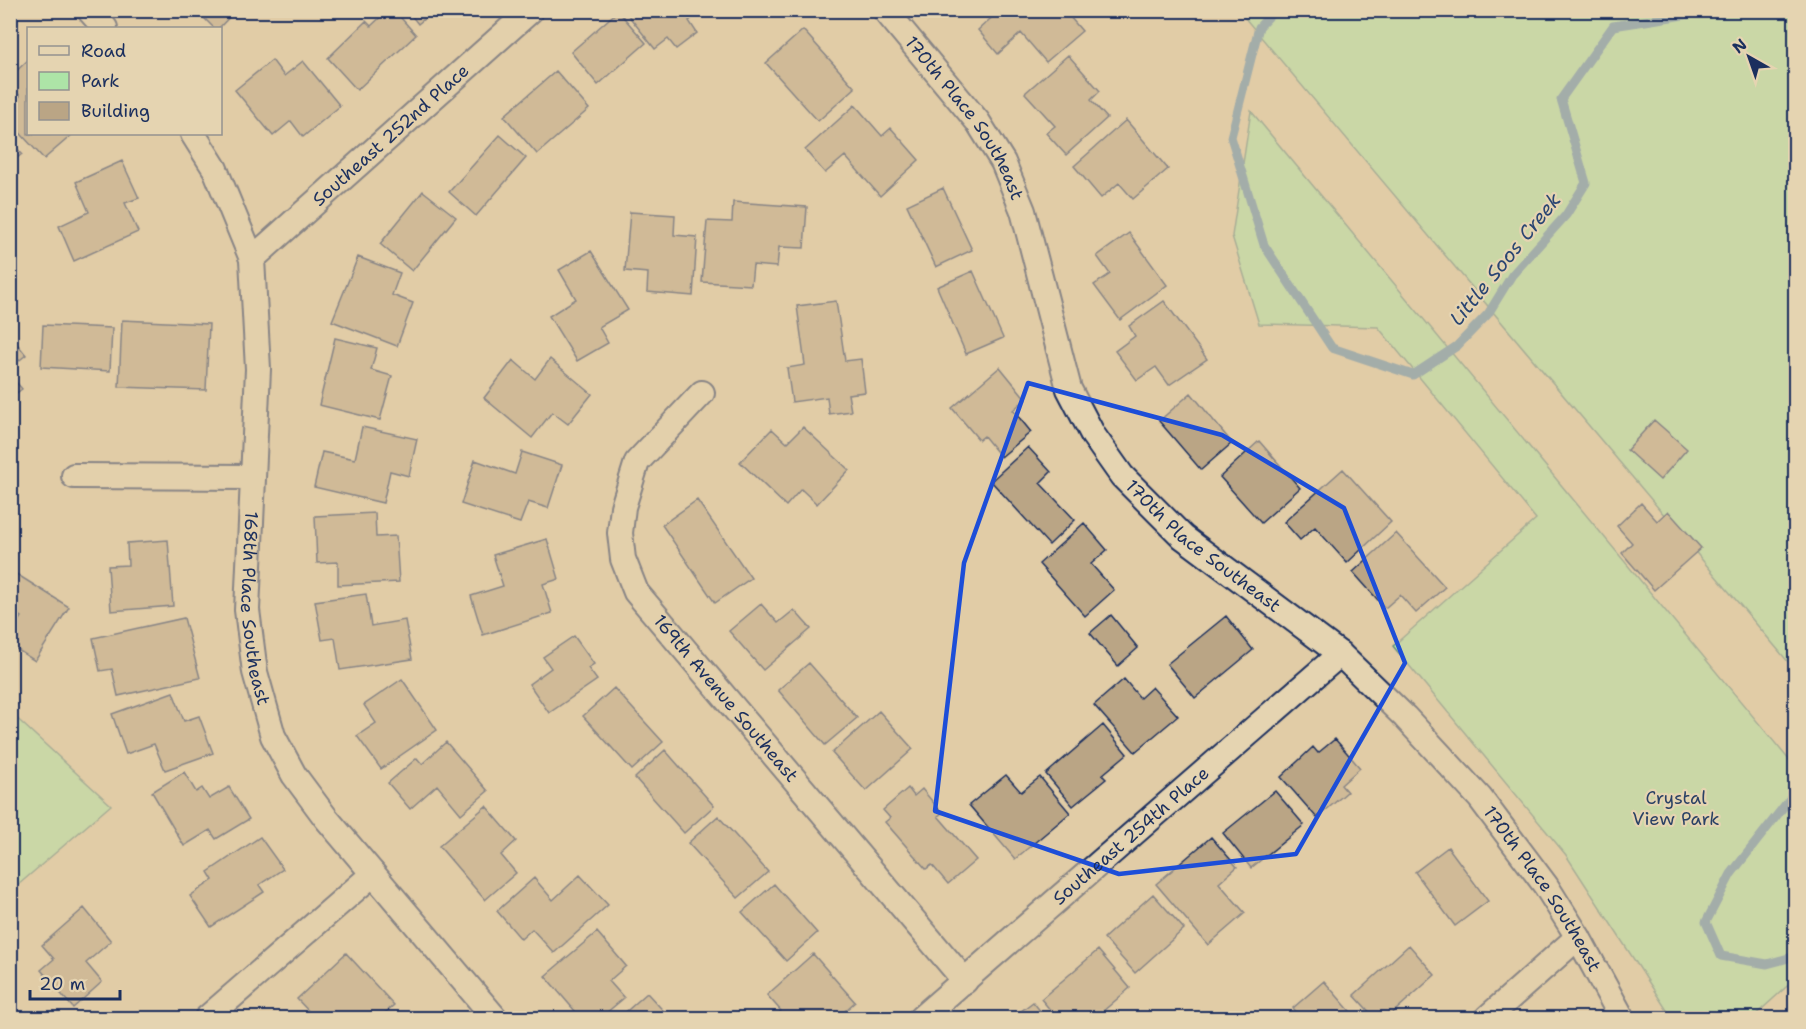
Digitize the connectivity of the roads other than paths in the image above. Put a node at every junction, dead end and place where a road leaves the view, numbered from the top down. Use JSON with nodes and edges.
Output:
{"nodes":[{"id":1,"x":89,"y":10,"type":"edge"},
{"id":2,"x":531,"y":10,"type":"edge"},
{"id":3,"x":885,"y":10,"type":"edge"},
{"id":4,"x":104,"y":27,"type":"edge"},
{"id":5,"x":194,"y":135,"type":"edge"},
{"id":6,"x":252,"y":259,"type":"junction"},
{"id":7,"x":702,"y":393,"type":"dead end"},
{"id":8,"x":74,"y":476,"type":"dead end"},
{"id":9,"x":251,"y":477,"type":"junction"},
{"id":10,"x":1340,"y":654,"type":"junction"},
{"id":11,"x":373,"y":874,"type":"junction"},
{"id":12,"x":1578,"y":937,"type":"junction"},
{"id":13,"x":965,"y":981,"type":"junction"},
{"id":14,"x":207,"y":1018,"type":"edge"},
{"id":15,"x":495,"y":1018,"type":"edge"},
{"id":16,"x":921,"y":1018,"type":"edge"},
{"id":17,"x":1487,"y":1018,"type":"edge"},
{"id":18,"x":1622,"y":1018,"type":"edge"}],
"edges":[{"from":1,"to":4,"type":"street"},
{"from":2,"to":6,"type":"street","name":"Southeast 252nd Place"},
{"from":3,"to":10,"type":"street","name":"170th Place Southeast"},
{"from":5,"to":6,"type":"street","name":"168th Place Southeast"},
{"from":6,"to":9,"type":"street","name":"168th Place Southeast"},
{"from":7,"to":13,"type":"street","name":"169th Avenue Southeast"},
{"from":8,"to":9,"type":"street"},
{"from":9,"to":11,"type":"street","name":"168th Place Southeast"},
{"from":10,"to":12,"type":"street","name":"170th Place Southeast"},
{"from":10,"to":13,"type":"street","name":"Southeast 254th Place"},
{"from":11,"to":14,"type":"street"},
{"from":11,"to":15,"type":"street","name":"168th Place Southeast"},
{"from":12,"to":17,"type":"street"},
{"from":12,"to":18,"type":"street","name":"170th Place Southeast"},
{"from":13,"to":16,"type":"street","name":"Southeast 254th Place"}]}
